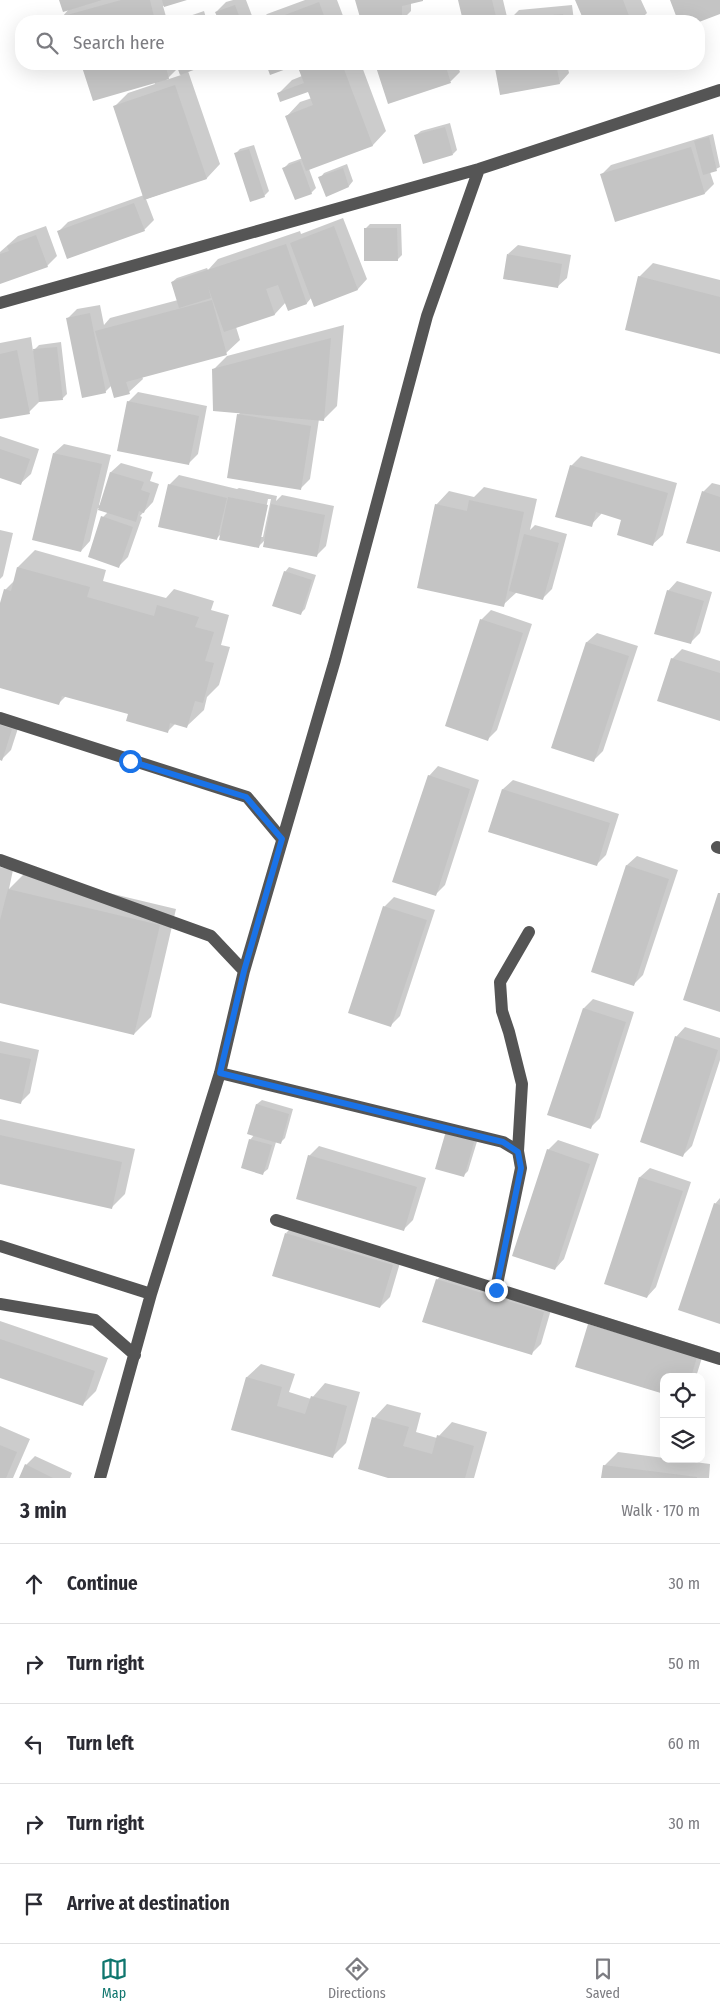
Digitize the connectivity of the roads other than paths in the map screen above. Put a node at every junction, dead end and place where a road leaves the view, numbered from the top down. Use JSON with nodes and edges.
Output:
{"nodes":[{"id":1,"x":720,"y":90,"type":"edge"},
{"id":2,"x":479,"y":169,"type":"junction"},
{"id":3,"x":0,"y":303,"type":"edge"},
{"id":4,"x":0,"y":718,"type":"edge"},
{"id":5,"x":282,"y":839,"type":"junction"},
{"id":6,"x":0,"y":860,"type":"edge"},
{"id":7,"x":529,"y":932,"type":"dead end"},
{"id":8,"x":244,"y":971,"type":"junction"},
{"id":9,"x":220,"y":1073,"type":"junction"},
{"id":10,"x":518,"y":1152,"type":"junction"},
{"id":11,"x":276,"y":1220,"type":"dead end"},
{"id":12,"x":0,"y":1246,"type":"edge"},
{"id":13,"x":496,"y":1290,"type":"junction"},
{"id":14,"x":151,"y":1294,"type":"junction"},
{"id":15,"x":0,"y":1304,"type":"edge"},
{"id":16,"x":135,"y":1355,"type":"junction"},
{"id":17,"x":720,"y":1359,"type":"edge"},
{"id":18,"x":100,"y":1478,"type":"edge"}],
"edges":[{"from":1,"to":2,"type":"street"},
{"from":2,"to":3,"type":"street"},
{"from":2,"to":5,"type":"street"},
{"from":4,"to":5,"type":"street"},
{"from":5,"to":8,"type":"street"},
{"from":6,"to":8,"type":"street"},
{"from":7,"to":10,"type":"street"},
{"from":8,"to":9,"type":"street"},
{"from":9,"to":10,"type":"street"},
{"from":9,"to":14,"type":"street"},
{"from":10,"to":13,"type":"street"},
{"from":11,"to":13,"type":"street"},
{"from":12,"to":14,"type":"street"},
{"from":13,"to":17,"type":"street"},
{"from":14,"to":16,"type":"street"},
{"from":15,"to":16,"type":"street"},
{"from":16,"to":18,"type":"street"}]}
